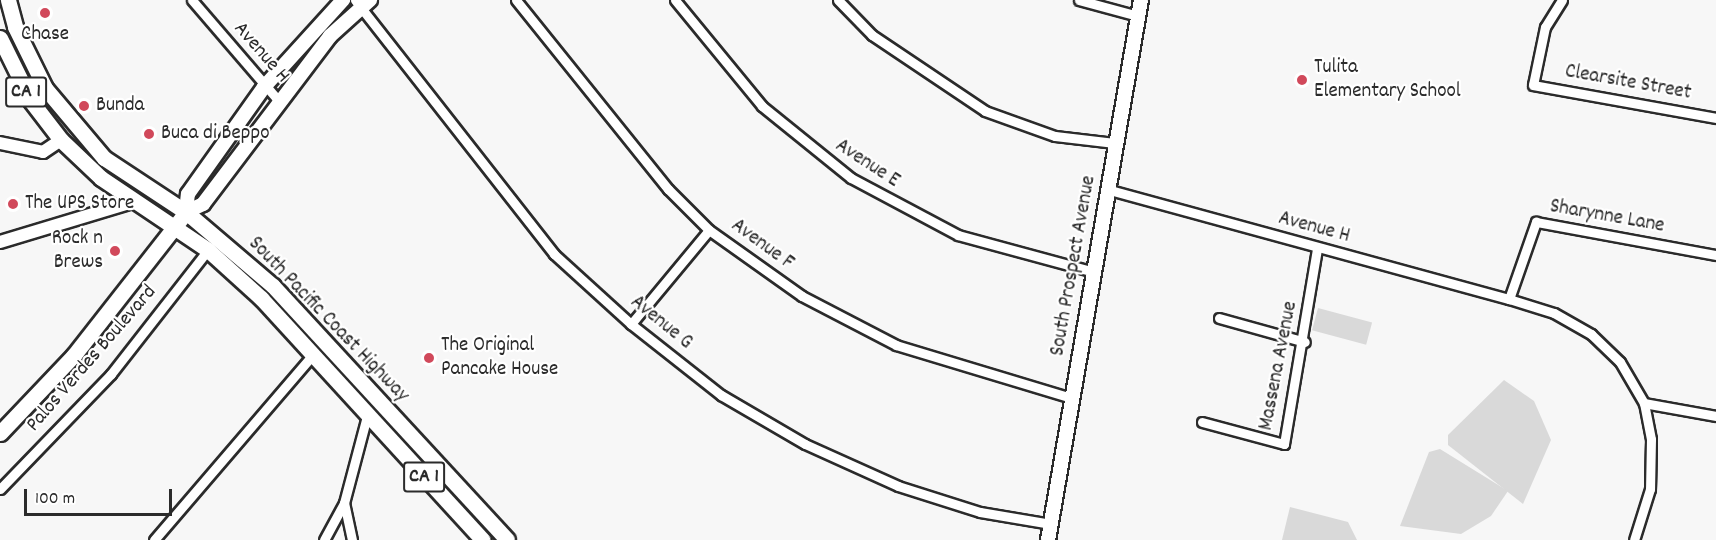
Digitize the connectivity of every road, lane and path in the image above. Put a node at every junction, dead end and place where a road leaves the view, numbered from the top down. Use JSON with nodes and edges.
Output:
{"nodes":[{"id":1,"x":8,"y":0,"type":"edge"},
{"id":2,"x":192,"y":0,"type":"edge"},
{"id":3,"x":343,"y":0,"type":"edge"},
{"id":4,"x":516,"y":0,"type":"edge"},
{"id":5,"x":675,"y":0,"type":"edge"},
{"id":6,"x":838,"y":0,"type":"edge"},
{"id":7,"x":1079,"y":0,"type":"edge"},
{"id":8,"x":1141,"y":0,"type":"edge"},
{"id":9,"x":1562,"y":0,"type":"edge"},
{"id":10,"x":362,"y":3,"type":"edge"},
{"id":11,"x":1138,"y":16,"type":"junction"},
{"id":12,"x":0,"y":38,"type":"edge"},
{"id":13,"x":264,"y":87,"type":"junction"},
{"id":14,"x":279,"y":101,"type":"junction"},
{"id":15,"x":1716,"y":118,"type":"edge"},
{"id":16,"x":62,"y":140,"type":"junction"},
{"id":17,"x":0,"y":143,"type":"edge"},
{"id":18,"x":1115,"y":143,"type":"junction"},
{"id":19,"x":104,"y":158,"type":"junction"},
{"id":20,"x":1110,"y":190,"type":"junction"},
{"id":21,"x":136,"y":201,"type":"junction"},
{"id":22,"x":186,"y":212,"type":"junction"},
{"id":23,"x":175,"y":225,"type":"junction"},
{"id":24,"x":709,"y":230,"type":"junction"},
{"id":25,"x":0,"y":242,"type":"edge"},
{"id":26,"x":1317,"y":248,"type":"junction"},
{"id":27,"x":208,"y":250,"type":"junction"},
{"id":28,"x":1716,"y":255,"type":"edge"},
{"id":29,"x":1094,"y":272,"type":"junction"},
{"id":30,"x":1509,"y":299,"type":"junction"},
{"id":31,"x":1219,"y":318,"type":"dead end"},
{"id":32,"x":631,"y":324,"type":"junction"},
{"id":33,"x":1305,"y":342,"type":"junction"},
{"id":34,"x":318,"y":348,"type":"junction"},
{"id":35,"x":1072,"y":398,"type":"junction"},
{"id":36,"x":379,"y":403,"type":"junction"},
{"id":37,"x":1644,"y":403,"type":"junction"},
{"id":38,"x":365,"y":414,"type":"junction"},
{"id":39,"x":1716,"y":417,"type":"edge"},
{"id":40,"x":1202,"y":422,"type":"dead end"},
{"id":41,"x":0,"y":433,"type":"edge"},
{"id":42,"x":0,"y":489,"type":"edge"},
{"id":43,"x":344,"y":503,"type":"junction"},
{"id":44,"x":1051,"y":525,"type":"junction"},
{"id":45,"x":154,"y":540,"type":"edge"},
{"id":46,"x":324,"y":540,"type":"edge"},
{"id":47,"x":352,"y":540,"type":"edge"},
{"id":48,"x":483,"y":540,"type":"edge"},
{"id":49,"x":507,"y":540,"type":"edge"},
{"id":50,"x":1048,"y":540,"type":"edge"},
{"id":51,"x":1634,"y":540,"type":"edge"}],
"edges":[{"from":1,"to":19,"type":"main road","name":"South Pacific Coast Highway","number":"CA 1"},
{"from":2,"to":13,"type":"street","name":"Avenue H"},
{"from":3,"to":13,"type":"main road","name":"Palos Verdes Boulevard"},
{"from":4,"to":24,"type":"street","name":"Avenue F"},
{"from":5,"to":29,"type":"street","name":"Avenue E"},
{"from":6,"to":18,"type":"street"},
{"from":7,"to":11,"type":"street"},
{"from":8,"to":11,"type":"main road","name":"South Prospect Avenue"},
{"from":9,"to":15,"type":"street","name":"Clearsite Street"},
{"from":10,"to":14,"type":"main road","name":"Palos Verdes Boulevard"},
{"from":10,"to":32,"type":"street","name":"Avenue G"},
{"from":11,"to":18,"type":"main road","name":"South Prospect Avenue"},
{"from":12,"to":16,"type":"main road","name":"South Pacific Coast Highway","number":"CA 1"},
{"from":13,"to":14,"type":"street","name":"Avenue H"},
{"from":13,"to":22,"type":"main road","name":"Palos Verdes Boulevard"},
{"from":14,"to":22,"type":"main road","name":"Palos Verdes Boulevard"},
{"from":16,"to":17,"type":"street"},
{"from":16,"to":19,"type":"main road"},
{"from":16,"to":21,"type":"main road","name":"South Pacific Coast Highway","number":"CA 1"},
{"from":18,"to":20,"type":"main road","name":"South Prospect Avenue"},
{"from":19,"to":22,"type":"main road","name":"South Pacific Coast Highway","number":"CA 1"},
{"from":20,"to":26,"type":"street","name":"Avenue H"},
{"from":20,"to":29,"type":"main road","name":"South Prospect Avenue"},
{"from":21,"to":23,"type":"main road","name":"South Pacific Coast Highway","number":"CA 1"},
{"from":21,"to":25,"type":"street"},
{"from":22,"to":23,"type":"main road","name":"Palos Verdes Boulevard"},
{"from":22,"to":34,"type":"main road","name":"South Pacific Coast Highway","number":"CA 1"},
{"from":23,"to":27,"type":"main road","name":"South Pacific Coast Highway","number":"CA 1"},
{"from":23,"to":41,"type":"main road","name":"Palos Verdes Boulevard"},
{"from":24,"to":32,"type":"street"},
{"from":24,"to":35,"type":"street","name":"Avenue F"},
{"from":26,"to":30,"type":"street","name":"Avenue H"},
{"from":26,"to":33,"type":"street","name":"Massena Avenue"},
{"from":27,"to":34,"type":"main road","name":"South Pacific Coast Highway","number":"CA 1"},
{"from":27,"to":42,"type":"street","name":"Palos Verdes Boulevard"},
{"from":28,"to":30,"type":"street","name":"Sharynne Lane"},
{"from":29,"to":35,"type":"main road","name":"South Prospect Avenue"},
{"from":30,"to":37,"type":"street","name":"Avenue H"},
{"from":31,"to":33,"type":"street"},
{"from":32,"to":44,"type":"street","name":"Avenue G"},
{"from":33,"to":40,"type":"street","name":"Massena Avenue"},
{"from":34,"to":36,"type":"main road","name":"South Pacific Coast Highway","number":"CA 1"},
{"from":34,"to":38,"type":"main road","name":"South Pacific Coast Highway","number":"CA 1"},
{"from":34,"to":45,"type":"street"},
{"from":35,"to":44,"type":"main road","name":"South Prospect Avenue"},
{"from":36,"to":38,"type":"street"},
{"from":36,"to":49,"type":"main road","name":"South Pacific Coast Highway","number":"CA 1"},
{"from":37,"to":39,"type":"street"},
{"from":37,"to":51,"type":"street","name":"Avenue H"},
{"from":38,"to":43,"type":"street"},
{"from":38,"to":48,"type":"main road","name":"South Pacific Coast Highway","number":"CA 1"},
{"from":43,"to":46,"type":"street"},
{"from":43,"to":47,"type":"street"},
{"from":44,"to":50,"type":"main road","name":"South Prospect Avenue"}]}
